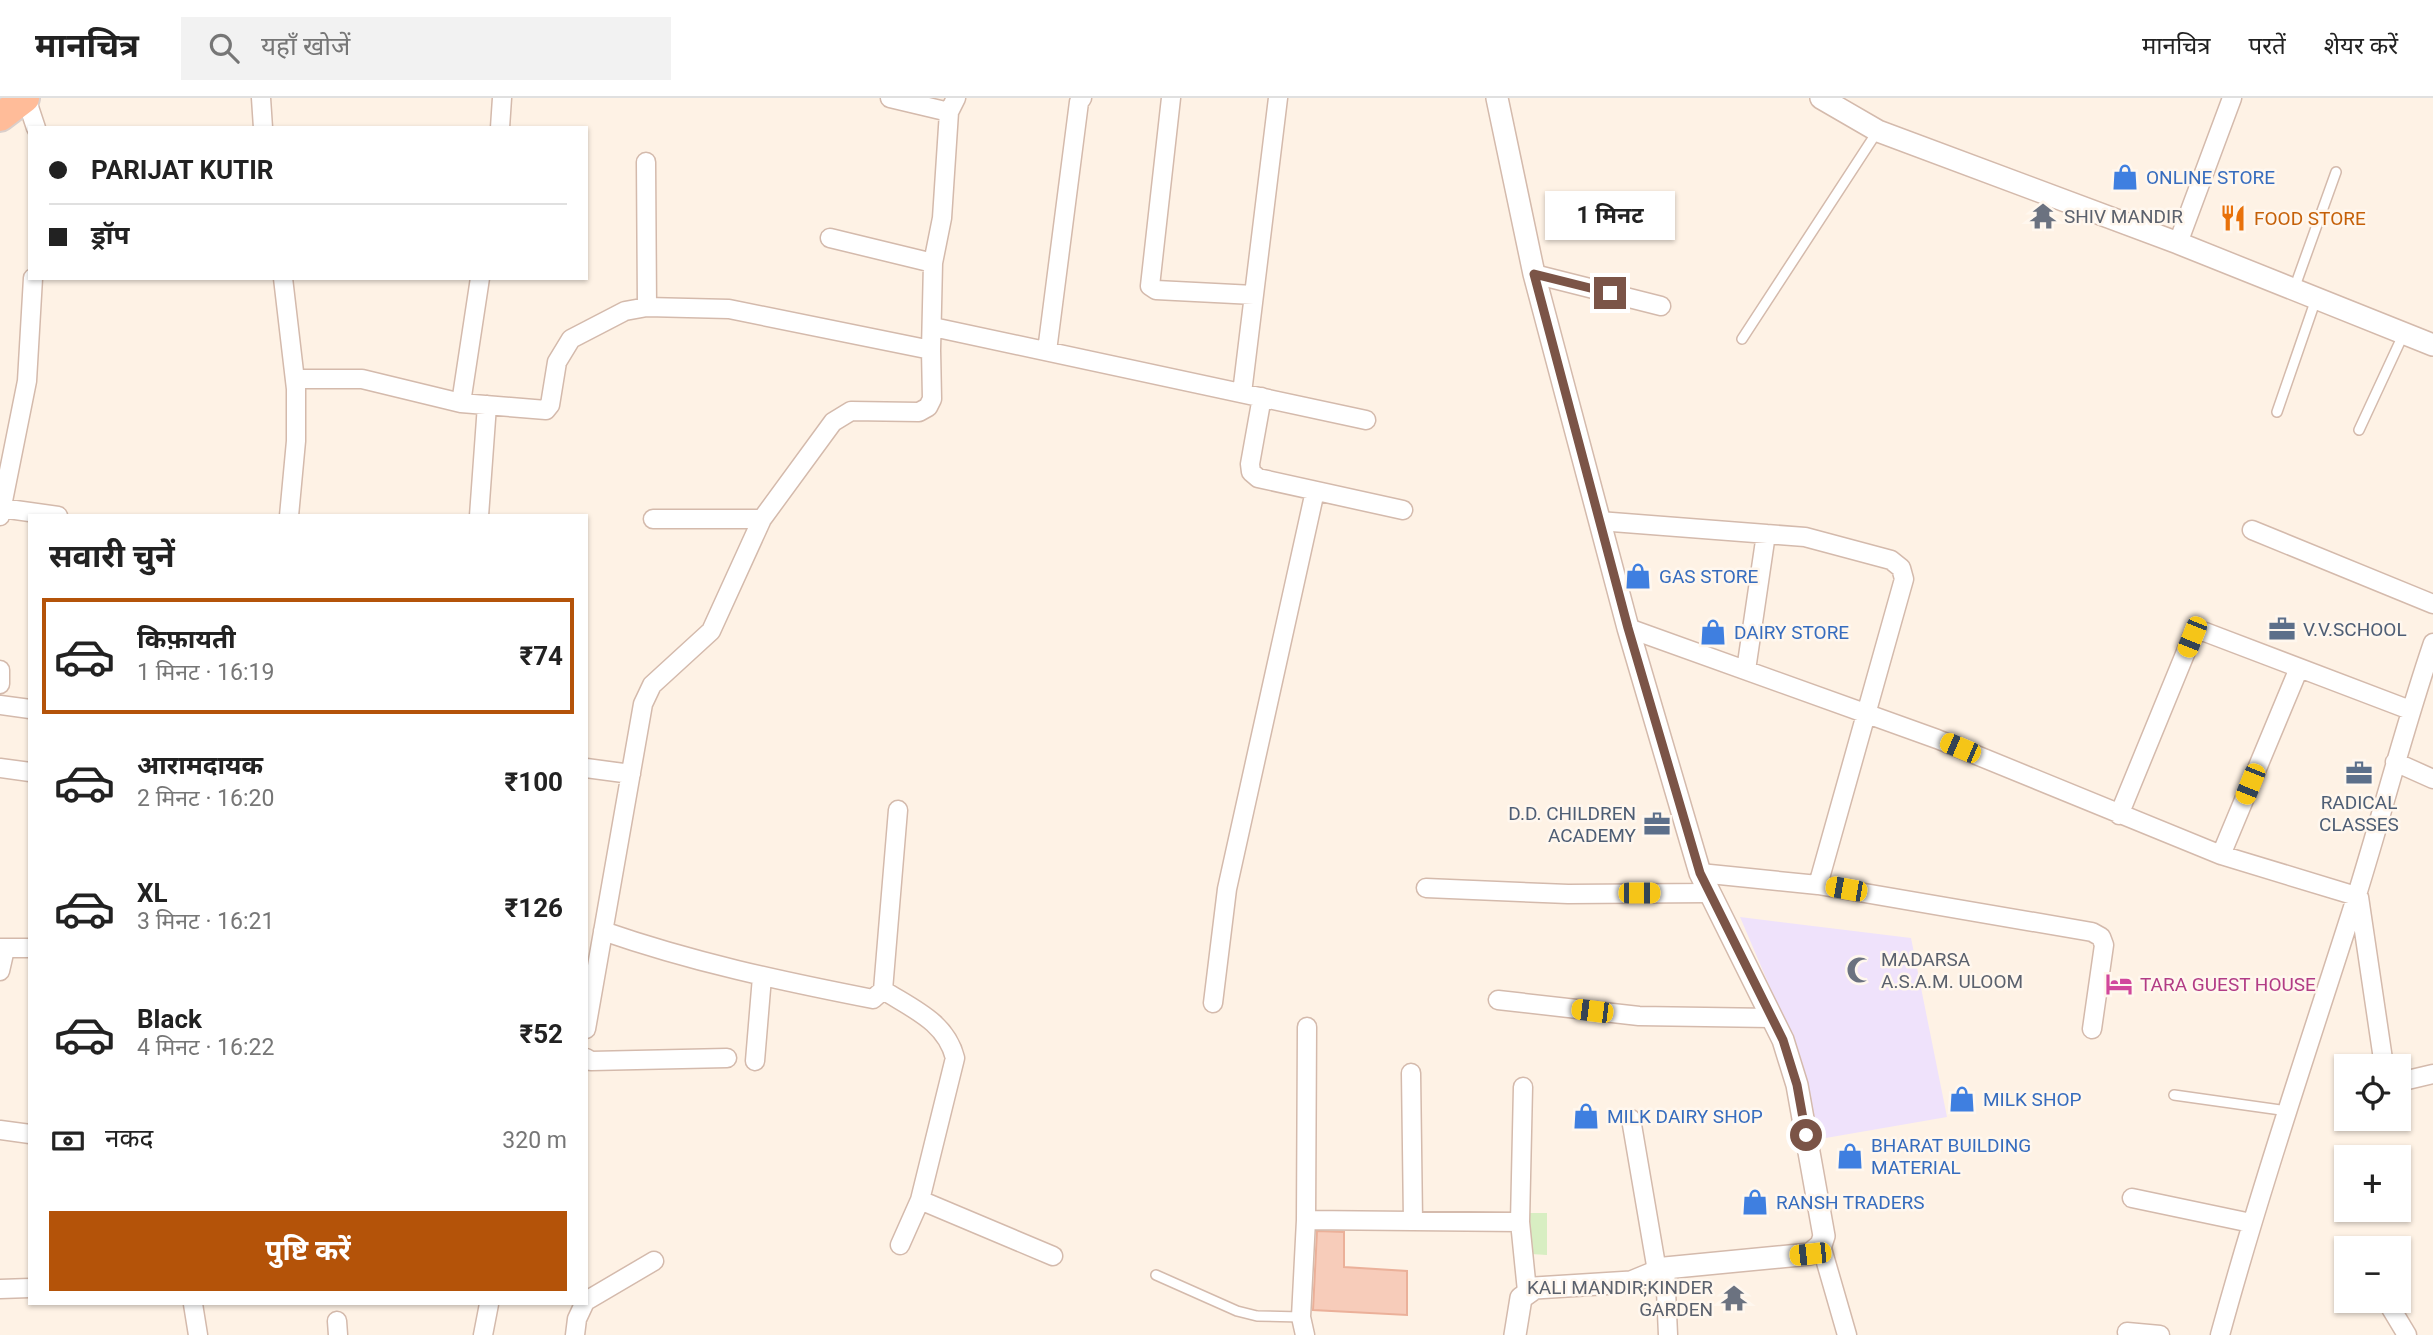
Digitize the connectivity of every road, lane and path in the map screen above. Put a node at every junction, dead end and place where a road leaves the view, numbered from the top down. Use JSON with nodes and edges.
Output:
{"nodes":[{"id":1,"x":26,"y":98,"type":"edge"},
{"id":2,"x":261,"y":98,"type":"edge"},
{"id":3,"x":502,"y":98,"type":"edge"},
{"id":4,"x":890,"y":98,"type":"edge"},
{"id":5,"x":1082,"y":98,"type":"edge"},
{"id":6,"x":1171,"y":98,"type":"edge"},
{"id":7,"x":1278,"y":98,"type":"edge"},
{"id":8,"x":1497,"y":98,"type":"edge"},
{"id":9,"x":1821,"y":98,"type":"edge"},
{"id":10,"x":2232,"y":98,"type":"edge"},
{"id":11,"x":1845,"y":104,"type":"edge"},
{"id":12,"x":953,"y":105,"type":"edge"},
{"id":13,"x":0,"y":117,"type":"edge"},
{"id":14,"x":35,"y":126,"type":"edge"},
{"id":15,"x":263,"y":126,"type":"edge"},
{"id":16,"x":500,"y":126,"type":"edge"},
{"id":17,"x":1878,"y":131,"type":"junction"},
{"id":18,"x":646,"y":162,"type":"dead end"},
{"id":19,"x":2336,"y":172,"type":"dead end"},
{"id":20,"x":830,"y":238,"type":"dead end"},
{"id":21,"x":2178,"y":243,"type":"junction"},
{"id":22,"x":933,"y":263,"type":"junction"},
{"id":23,"x":1534,"y":274,"type":"junction"},
{"id":24,"x":33,"y":280,"type":"edge"},
{"id":25,"x":283,"y":280,"type":"edge"},
{"id":26,"x":480,"y":280,"type":"edge"},
{"id":27,"x":2294,"y":290,"type":"junction"},
{"id":28,"x":1254,"y":295,"type":"junction"},
{"id":29,"x":2316,"y":299,"type":"junction"},
{"id":30,"x":1661,"y":306,"type":"dead end"},
{"id":31,"x":647,"y":307,"type":"junction"},
{"id":32,"x":933,"y":327,"type":"junction"},
{"id":33,"x":2404,"y":333,"type":"junction"},
{"id":34,"x":1742,"y":339,"type":"dead end"},
{"id":35,"x":2433,"y":345,"type":"edge"},
{"id":36,"x":931,"y":350,"type":"junction"},
{"id":37,"x":1047,"y":351,"type":"junction"},
{"id":38,"x":295,"y":379,"type":"junction"},
{"id":39,"x":1242,"y":393,"type":"junction"},
{"id":40,"x":1262,"y":397,"type":"junction"},
{"id":41,"x":461,"y":403,"type":"junction"},
{"id":42,"x":487,"y":405,"type":"junction"},
{"id":43,"x":2277,"y":411,"type":"dead end"},
{"id":44,"x":1366,"y":420,"type":"dead end"},
{"id":45,"x":2360,"y":430,"type":"dead end"},
{"id":46,"x":1315,"y":491,"type":"junction"},
{"id":47,"x":1403,"y":510,"type":"dead end"},
{"id":48,"x":1,"y":512,"type":"edge"},
{"id":49,"x":30,"y":514,"type":"edge"},
{"id":50,"x":289,"y":514,"type":"edge"},
{"id":51,"x":478,"y":514,"type":"edge"},
{"id":52,"x":653,"y":519,"type":"dead end"},
{"id":53,"x":762,"y":519,"type":"junction"},
{"id":54,"x":1599,"y":521,"type":"junction"},
{"id":55,"x":2252,"y":530,"type":"dead end"},
{"id":56,"x":1766,"y":534,"type":"junction"},
{"id":57,"x":2433,"y":604,"type":"edge"},
{"id":58,"x":1628,"y":628,"type":"junction"},
{"id":59,"x":2433,"y":643,"type":"edge"},
{"id":60,"x":2299,"y":668,"type":"junction"},
{"id":61,"x":0,"y":670,"type":"edge"},
{"id":62,"x":1746,"y":670,"type":"junction"},
{"id":63,"x":0,"y":684,"type":"edge"},
{"id":64,"x":0,"y":705,"type":"edge"},
{"id":65,"x":28,"y":709,"type":"edge"},
{"id":66,"x":2410,"y":710,"type":"junction"},
{"id":67,"x":1866,"y":713,"type":"junction"},
{"id":68,"x":2395,"y":762,"type":"junction"},
{"id":69,"x":0,"y":768,"type":"edge"},
{"id":70,"x":588,"y":768,"type":"edge"},
{"id":71,"x":28,"y":772,"type":"edge"},
{"id":72,"x":631,"y":774,"type":"junction"},
{"id":73,"x":2433,"y":779,"type":"edge"},
{"id":74,"x":898,"y":810,"type":"dead end"},
{"id":75,"x":2119,"y":815,"type":"junction"},
{"id":76,"x":2221,"y":855,"type":"junction"},
{"id":77,"x":1704,"y":883,"type":"junction"},
{"id":78,"x":1818,"y":885,"type":"junction"},
{"id":79,"x":1426,"y":888,"type":"dead end"},
{"id":80,"x":2357,"y":893,"type":"junction"},
{"id":81,"x":603,"y":931,"type":"junction"},
{"id":82,"x":2,"y":948,"type":"edge"},
{"id":83,"x":28,"y":948,"type":"edge"},
{"id":84,"x":0,"y":971,"type":"edge"},
{"id":85,"x":762,"y":977,"type":"junction"},
{"id":86,"x":883,"y":990,"type":"junction"},
{"id":87,"x":1498,"y":1000,"type":"dead end"},
{"id":88,"x":1213,"y":1003,"type":"dead end"},
{"id":89,"x":588,"y":1017,"type":"edge"},
{"id":90,"x":1771,"y":1018,"type":"junction"},
{"id":91,"x":1307,"y":1027,"type":"dead end"},
{"id":92,"x":2092,"y":1030,"type":"dead end"},
{"id":93,"x":2382,"y":1054,"type":"edge"},
{"id":94,"x":727,"y":1058,"type":"dead end"},
{"id":95,"x":588,"y":1059,"type":"edge"},
{"id":96,"x":755,"y":1061,"type":"dead end"},
{"id":97,"x":1412,"y":1073,"type":"dead end"},
{"id":98,"x":2433,"y":1074,"type":"edge"},
{"id":99,"x":2411,"y":1079,"type":"edge"},
{"id":100,"x":1523,"y":1087,"type":"dead end"},
{"id":101,"x":2175,"y":1095,"type":"dead end"},
{"id":102,"x":2288,"y":1111,"type":"junction"},
{"id":103,"x":1631,"y":1119,"type":"dead end"},
{"id":104,"x":0,"y":1130,"type":"edge"},
{"id":105,"x":28,"y":1134,"type":"edge"},
{"id":106,"x":2132,"y":1198,"type":"dead end"},
{"id":107,"x":920,"y":1200,"type":"junction"},
{"id":108,"x":1306,"y":1220,"type":"junction"},
{"id":109,"x":1413,"y":1221,"type":"junction"},
{"id":110,"x":1520,"y":1222,"type":"junction"},
{"id":111,"x":2251,"y":1223,"type":"junction"},
{"id":112,"x":900,"y":1245,"type":"dead end"},
{"id":113,"x":1821,"y":1245,"type":"junction"},
{"id":114,"x":1053,"y":1256,"type":"dead end"},
{"id":115,"x":654,"y":1261,"type":"dead end"},
{"id":116,"x":1661,"y":1270,"type":"junction"},
{"id":117,"x":1156,"y":1275,"type":"dead end"},
{"id":118,"x":28,"y":1288,"type":"edge"},
{"id":119,"x":0,"y":1289,"type":"edge"},
{"id":120,"x":1527,"y":1291,"type":"junction"},
{"id":121,"x":588,"y":1300,"type":"edge"},
{"id":122,"x":193,"y":1305,"type":"edge"},
{"id":123,"x":489,"y":1305,"type":"edge"},
{"id":124,"x":584,"y":1305,"type":"edge"},
{"id":125,"x":2394,"y":1313,"type":"edge"},
{"id":126,"x":1301,"y":1317,"type":"junction"},
{"id":127,"x":2127,"y":1332,"type":"dead end"},
{"id":128,"x":198,"y":1335,"type":"edge"},
{"id":129,"x":483,"y":1335,"type":"edge"},
{"id":130,"x":575,"y":1335,"type":"edge"},
{"id":131,"x":1305,"y":1335,"type":"edge"},
{"id":132,"x":1514,"y":1335,"type":"edge"},
{"id":133,"x":1668,"y":1335,"type":"edge"},
{"id":134,"x":1847,"y":1335,"type":"edge"},
{"id":135,"x":2160,"y":1335,"type":"edge"},
{"id":136,"x":2220,"y":1335,"type":"edge"},
{"id":137,"x":2407,"y":1335,"type":"edge"}],
"edges":[{"from":1,"to":13,"type":"highway"},
{"from":1,"to":14,"type":"street"},
{"from":2,"to":15,"type":"street"},
{"from":3,"to":16,"type":"street"},
{"from":4,"to":12,"type":"street"},
{"from":5,"to":37,"type":"street"},
{"from":6,"to":28,"type":"street"},
{"from":7,"to":28,"type":"street"},
{"from":8,"to":23,"type":"street"},
{"from":9,"to":11,"type":"street"},
{"from":10,"to":21,"type":"street"},
{"from":11,"to":17,"type":"street"},
{"from":12,"to":22,"type":"street"},
{"from":17,"to":21,"type":"street"},
{"from":17,"to":34,"type":"lane"},
{"from":18,"to":31,"type":"street"},
{"from":19,"to":27,"type":"lane"},
{"from":20,"to":22,"type":"street"},
{"from":21,"to":27,"type":"street"},
{"from":22,"to":32,"type":"street"},
{"from":23,"to":30,"type":"street"},
{"from":23,"to":54,"type":"street"},
{"from":24,"to":48,"type":"street"},
{"from":25,"to":38,"type":"street"},
{"from":26,"to":41,"type":"street"},
{"from":27,"to":29,"type":"street"},
{"from":28,"to":39,"type":"street"},
{"from":29,"to":33,"type":"street"},
{"from":29,"to":43,"type":"lane"},
{"from":31,"to":36,"type":"street"},
{"from":31,"to":42,"type":"street"},
{"from":32,"to":36,"type":"street"},
{"from":32,"to":37,"type":"street"},
{"from":33,"to":35,"type":"street"},
{"from":33,"to":45,"type":"lane"},
{"from":36,"to":53,"type":"street"},
{"from":37,"to":39,"type":"street"},
{"from":38,"to":41,"type":"street"},
{"from":38,"to":50,"type":"street"},
{"from":39,"to":40,"type":"street"},
{"from":40,"to":44,"type":"street"},
{"from":40,"to":46,"type":"street"},
{"from":41,"to":42,"type":"street"},
{"from":42,"to":51,"type":"street"},
{"from":46,"to":47,"type":"street"},
{"from":46,"to":88,"type":"street"},
{"from":48,"to":49,"type":"street"},
{"from":52,"to":53,"type":"street"},
{"from":53,"to":72,"type":"street"},
{"from":54,"to":56,"type":"street"},
{"from":54,"to":58,"type":"street"},
{"from":55,"to":57,"type":"street"},
{"from":56,"to":62,"type":"street"},
{"from":56,"to":67,"type":"street"},
{"from":58,"to":62,"type":"street"},
{"from":58,"to":77,"type":"street"},
{"from":59,"to":66,"type":"street"},
{"from":60,"to":66,"type":"street"},
{"from":60,"to":75,"type":"street"},
{"from":60,"to":76,"type":"street"},
{"from":61,"to":63,"type":"street"},
{"from":62,"to":67,"type":"street"},
{"from":64,"to":65,"type":"street"},
{"from":66,"to":68,"type":"street"},
{"from":67,"to":75,"type":"street"},
{"from":67,"to":78,"type":"street"},
{"from":68,"to":73,"type":"street"},
{"from":68,"to":80,"type":"street"},
{"from":69,"to":71,"type":"street"},
{"from":70,"to":72,"type":"street"},
{"from":72,"to":81,"type":"street"},
{"from":74,"to":86,"type":"street"},
{"from":75,"to":76,"type":"street"},
{"from":76,"to":80,"type":"street"},
{"from":77,"to":78,"type":"street"},
{"from":77,"to":79,"type":"street"},
{"from":77,"to":90,"type":"street"},
{"from":78,"to":92,"type":"street"},
{"from":80,"to":93,"type":"street"},
{"from":80,"to":102,"type":"street"},
{"from":81,"to":85,"type":"street"},
{"from":81,"to":89,"type":"street"},
{"from":82,"to":83,"type":"street"},
{"from":82,"to":84,"type":"street"},
{"from":85,"to":86,"type":"street"},
{"from":85,"to":96,"type":"street"},
{"from":86,"to":107,"type":"street"},
{"from":87,"to":90,"type":"street"},
{"from":90,"to":113,"type":"street"},
{"from":91,"to":108,"type":"street"},
{"from":94,"to":95,"type":"street"},
{"from":97,"to":109,"type":"street"},
{"from":98,"to":99,"type":"street"},
{"from":100,"to":110,"type":"street"},
{"from":101,"to":102,"type":"lane"},
{"from":102,"to":111,"type":"street"},
{"from":103,"to":116,"type":"street"},
{"from":104,"to":105,"type":"street"},
{"from":106,"to":111,"type":"street"},
{"from":107,"to":112,"type":"street"},
{"from":107,"to":114,"type":"street"},
{"from":108,"to":109,"type":"street"},
{"from":108,"to":126,"type":"street"},
{"from":109,"to":110,"type":"street"},
{"from":110,"to":120,"type":"street"},
{"from":111,"to":136,"type":"street"},
{"from":113,"to":116,"type":"street"},
{"from":113,"to":134,"type":"street"},
{"from":115,"to":121,"type":"street"},
{"from":116,"to":120,"type":"street"},
{"from":116,"to":133,"type":"street"},
{"from":117,"to":126,"type":"lane"},
{"from":118,"to":119,"type":"street"},
{"from":120,"to":132,"type":"street"},
{"from":122,"to":128,"type":"street"},
{"from":123,"to":129,"type":"street"},
{"from":124,"to":130,"type":"street"},
{"from":125,"to":137,"type":"street"},
{"from":126,"to":131,"type":"street"},
{"from":127,"to":135,"type":"street"}]}
